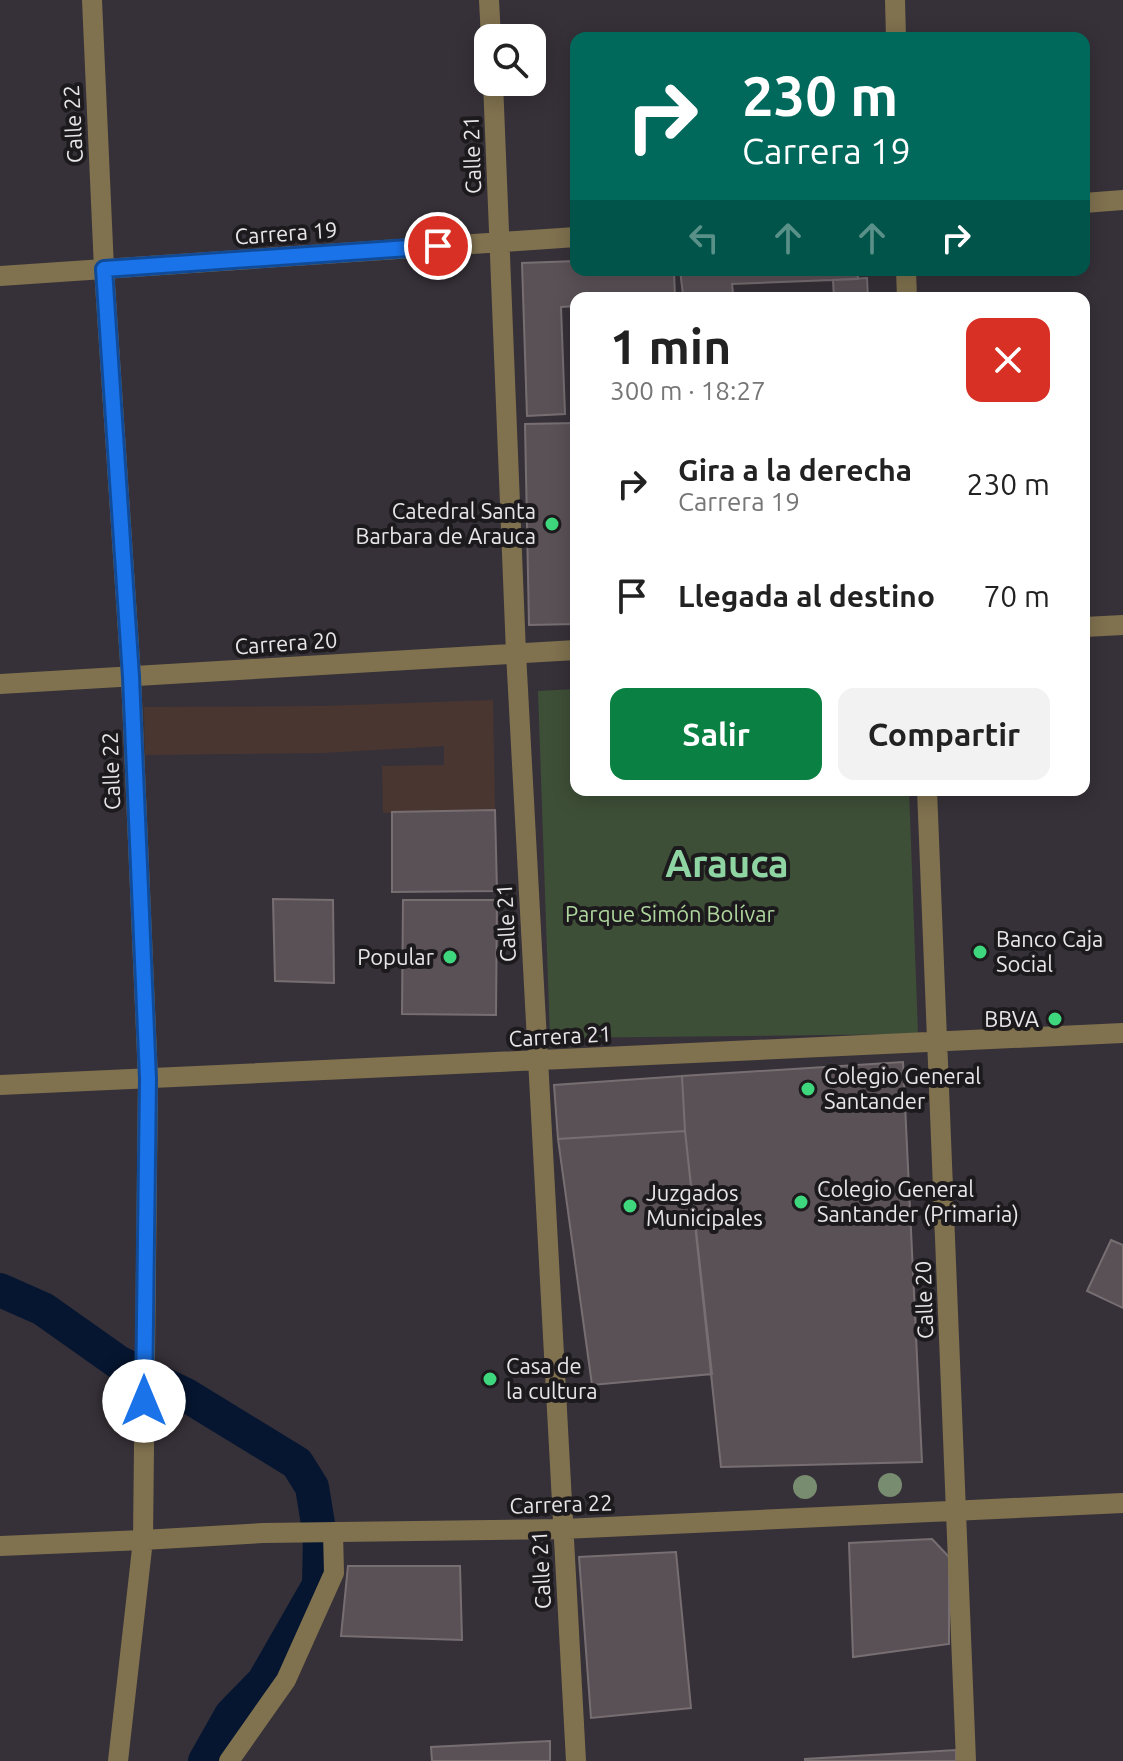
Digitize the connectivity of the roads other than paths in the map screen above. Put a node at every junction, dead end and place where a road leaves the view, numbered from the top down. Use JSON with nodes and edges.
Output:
{"nodes":[{"id":1,"x":92,"y":0,"type":"edge"},
{"id":2,"x":489,"y":0,"type":"edge"},
{"id":3,"x":895,"y":0,"type":"edge"},
{"id":4,"x":490,"y":24,"type":"edge"},
{"id":5,"x":896,"y":32,"type":"edge"},
{"id":6,"x":494,"y":96,"type":"edge"},
{"id":7,"x":1123,"y":200,"type":"edge"},
{"id":8,"x":1090,"y":203,"type":"edge"},
{"id":9,"x":570,"y":237,"type":"edge"},
{"id":10,"x":499,"y":242,"type":"junction"},
{"id":11,"x":104,"y":269,"type":"junction"},
{"id":12,"x":0,"y":276,"type":"edge"},
{"id":13,"x":1123,"y":625,"type":"edge"},
{"id":14,"x":1090,"y":627,"type":"edge"},
{"id":15,"x":570,"y":650,"type":"edge"},
{"id":16,"x":516,"y":653,"type":"junction"},
{"id":17,"x":131,"y":677,"type":"junction"},
{"id":18,"x":0,"y":684,"type":"edge"},
{"id":19,"x":927,"y":796,"type":"edge"},
{"id":20,"x":1123,"y":1033,"type":"edge"},
{"id":21,"x":937,"y":1042,"type":"junction"},
{"id":22,"x":538,"y":1061,"type":"junction"},
{"id":23,"x":148,"y":1079,"type":"junction"},
{"id":24,"x":0,"y":1085,"type":"edge"},
{"id":25,"x":1123,"y":1503,"type":"edge"},
{"id":26,"x":956,"y":1511,"type":"junction"},
{"id":27,"x":563,"y":1529,"type":"junction"},
{"id":28,"x":328,"y":1532,"type":"junction"},
{"id":29,"x":143,"y":1540,"type":"junction"},
{"id":30,"x":0,"y":1546,"type":"edge"},
{"id":31,"x":118,"y":1761,"type":"edge"},
{"id":32,"x":229,"y":1761,"type":"edge"},
{"id":33,"x":576,"y":1761,"type":"edge"},
{"id":34,"x":966,"y":1761,"type":"edge"}],
"edges":[{"from":1,"to":11,"type":"street","name":"Calle 22"},
{"from":2,"to":4,"type":"street"},
{"from":3,"to":5,"type":"street"},
{"from":6,"to":10,"type":"street","name":"Calle 21"},
{"from":7,"to":8,"type":"street"},
{"from":9,"to":10,"type":"street","name":"Carrera 19"},
{"from":10,"to":11,"type":"street","name":"Carrera 19"},
{"from":10,"to":16,"type":"street","name":"Calle 21"},
{"from":11,"to":12,"type":"street","name":"Carrera 19"},
{"from":11,"to":17,"type":"street","name":"Calle 22"},
{"from":13,"to":14,"type":"street"},
{"from":15,"to":16,"type":"street","name":"Carrera 20"},
{"from":16,"to":17,"type":"street","name":"Carrera 20"},
{"from":16,"to":22,"type":"street","name":"Calle 21"},
{"from":17,"to":18,"type":"street","name":"Carrera 20"},
{"from":17,"to":23,"type":"street","name":"Calle 22"},
{"from":19,"to":21,"type":"street","name":"Calle 20"},
{"from":20,"to":21,"type":"street","name":"Carrera 21"},
{"from":21,"to":22,"type":"street","name":"Carrera 21"},
{"from":21,"to":26,"type":"street","name":"Calle 20"},
{"from":22,"to":23,"type":"street","name":"Carrera 21"},
{"from":22,"to":27,"type":"street","name":"Calle 21"},
{"from":23,"to":24,"type":"street","name":"Carrera 21"},
{"from":23,"to":29,"type":"street","name":"Calle 22"},
{"from":25,"to":26,"type":"street","name":"Carrera 22"},
{"from":26,"to":27,"type":"street","name":"Carrera 22"},
{"from":26,"to":34,"type":"street","name":"Calle 20"},
{"from":27,"to":28,"type":"street","name":"Carrera 22"},
{"from":27,"to":33,"type":"street","name":"Calle 21"},
{"from":28,"to":29,"type":"street","name":"Carrera 22"},
{"from":28,"to":32,"type":"street"},
{"from":29,"to":30,"type":"street","name":"Carrera 22"},
{"from":29,"to":31,"type":"street","name":"Calle 22"}]}
